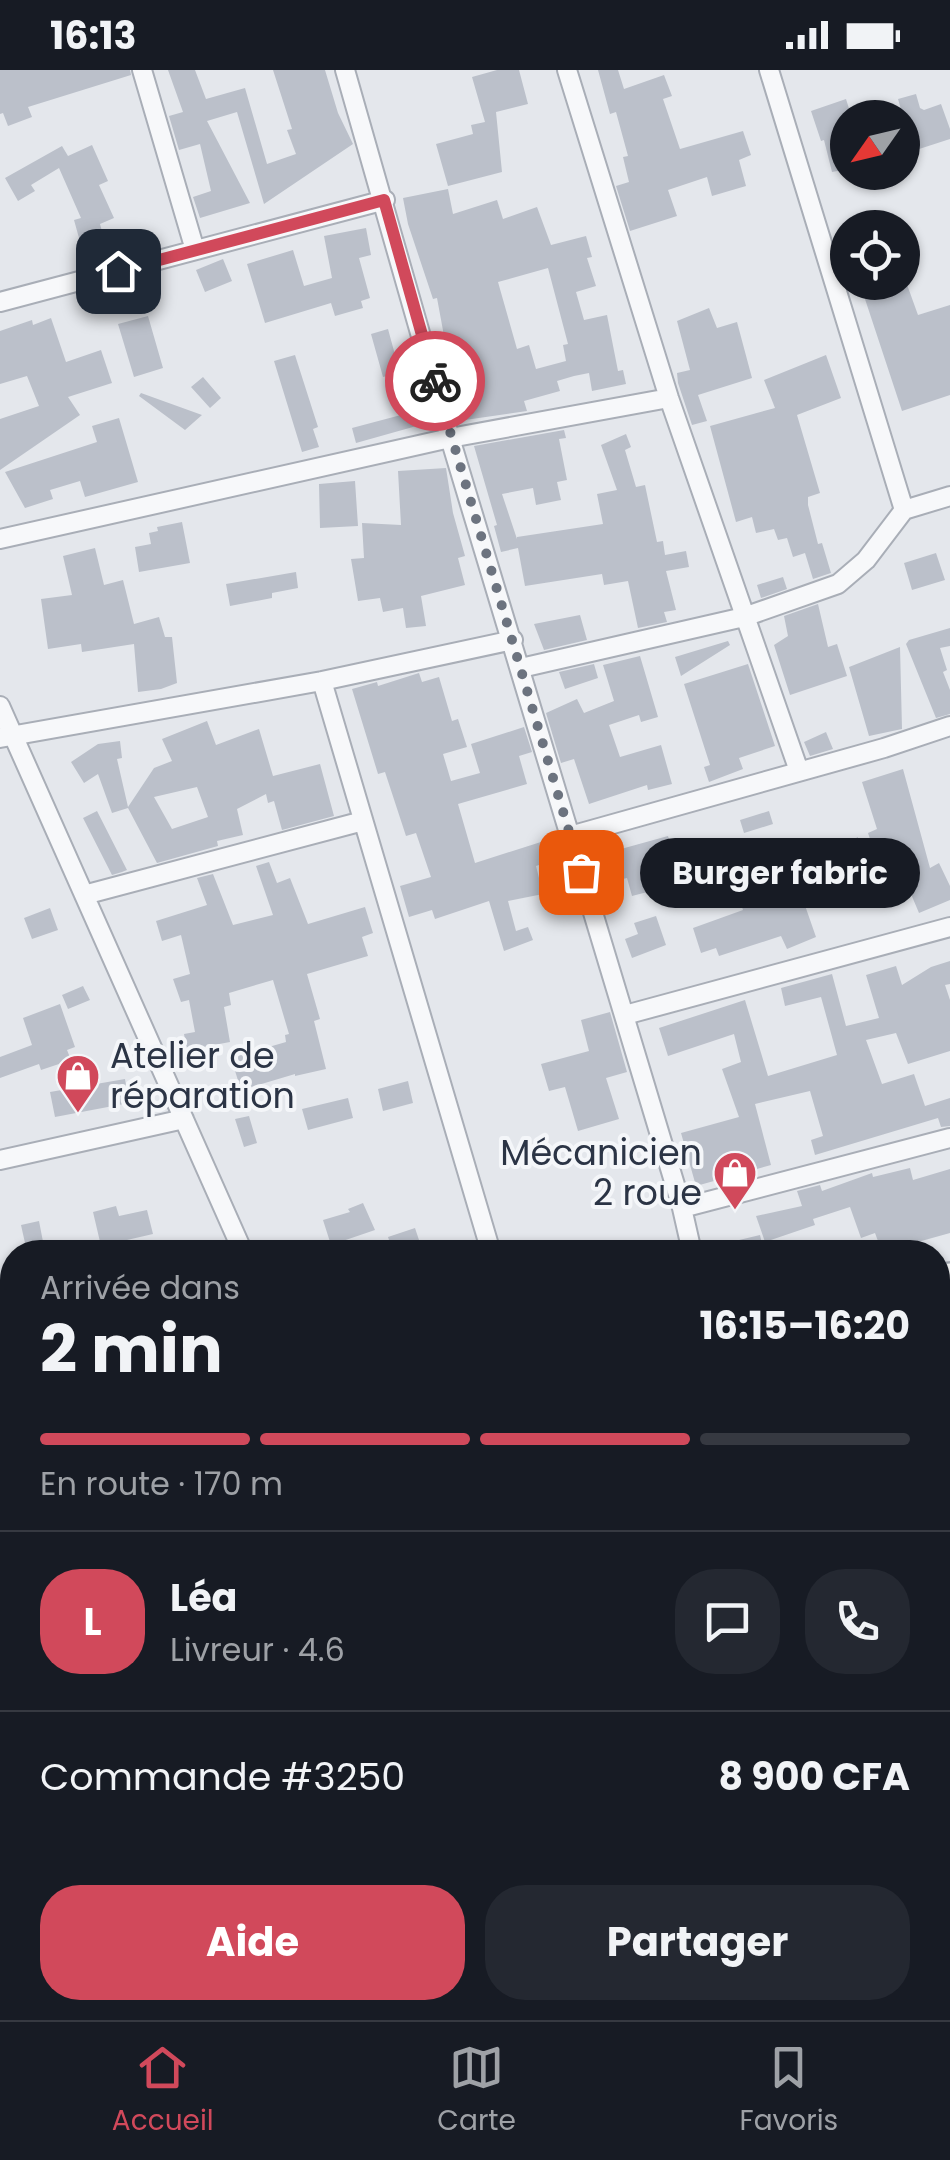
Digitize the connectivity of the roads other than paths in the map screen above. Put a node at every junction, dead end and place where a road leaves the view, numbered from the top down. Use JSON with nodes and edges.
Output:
{"nodes":[{"id":1,"x":142,"y":70,"type":"edge"},
{"id":2,"x":345,"y":70,"type":"edge"},
{"id":3,"x":568,"y":70,"type":"edge"},
{"id":4,"x":769,"y":70,"type":"edge"},
{"id":5,"x":384,"y":200,"type":"junction"},
{"id":6,"x":195,"y":250,"type":"junction"},
{"id":7,"x":1,"y":301,"type":"edge"},
{"id":8,"x":669,"y":398,"type":"junction"},
{"id":9,"x":450,"y":438,"type":"junction"},
{"id":10,"x":950,"y":496,"type":"edge"},
{"id":11,"x":904,"y":510,"type":"junction"},
{"id":12,"x":0,"y":540,"type":"edge"},
{"id":13,"x":744,"y":617,"type":"junction"},
{"id":14,"x":512,"y":640,"type":"junction"},
{"id":15,"x":521,"y":668,"type":"junction"},
{"id":16,"x":322,"y":680,"type":"junction"},
{"id":17,"x":0,"y":706,"type":"edge"},
{"id":18,"x":950,"y":726,"type":"edge"},
{"id":19,"x":6,"y":737,"type":"edge"},
{"id":20,"x":799,"y":771,"type":"junction"},
{"id":21,"x":363,"y":821,"type":"junction"},
{"id":22,"x":570,"y":836,"type":"junction"},
{"id":23,"x":84,"y":895,"type":"junction"},
{"id":24,"x":950,"y":927,"type":"edge"},
{"id":25,"x":625,"y":1015,"type":"junction"},
{"id":26,"x":184,"y":1119,"type":"junction"},
{"id":27,"x":950,"y":1138,"type":"edge"},
{"id":28,"x":0,"y":1160,"type":"edge"},
{"id":29,"x":682,"y":1208,"type":"junction"},
{"id":30,"x":238,"y":1240,"type":"edge"},
{"id":31,"x":488,"y":1240,"type":"edge"},
{"id":32,"x":689,"y":1240,"type":"edge"}],
"edges":[{"from":1,"to":6,"type":"street"},
{"from":2,"to":5,"type":"street"},
{"from":3,"to":8,"type":"street"},
{"from":4,"to":11,"type":"street"},
{"from":5,"to":6,"type":"street"},
{"from":5,"to":9,"type":"street"},
{"from":6,"to":7,"type":"street"},
{"from":8,"to":9,"type":"street"},
{"from":8,"to":13,"type":"street"},
{"from":9,"to":12,"type":"street"},
{"from":9,"to":14,"type":"street"},
{"from":10,"to":11,"type":"street"},
{"from":11,"to":13,"type":"street"},
{"from":13,"to":15,"type":"street"},
{"from":13,"to":20,"type":"street"},
{"from":14,"to":15,"type":"street"},
{"from":14,"to":16,"type":"street"},
{"from":15,"to":22,"type":"street"},
{"from":16,"to":19,"type":"street"},
{"from":16,"to":21,"type":"street"},
{"from":17,"to":19,"type":"street"},
{"from":18,"to":20,"type":"street"},
{"from":19,"to":23,"type":"street"},
{"from":20,"to":22,"type":"street"},
{"from":21,"to":23,"type":"street"},
{"from":21,"to":31,"type":"street"},
{"from":22,"to":25,"type":"street"},
{"from":23,"to":26,"type":"street"},
{"from":24,"to":25,"type":"street"},
{"from":25,"to":29,"type":"street"},
{"from":26,"to":28,"type":"street"},
{"from":26,"to":30,"type":"street"},
{"from":27,"to":29,"type":"street"},
{"from":29,"to":32,"type":"street"}]}
